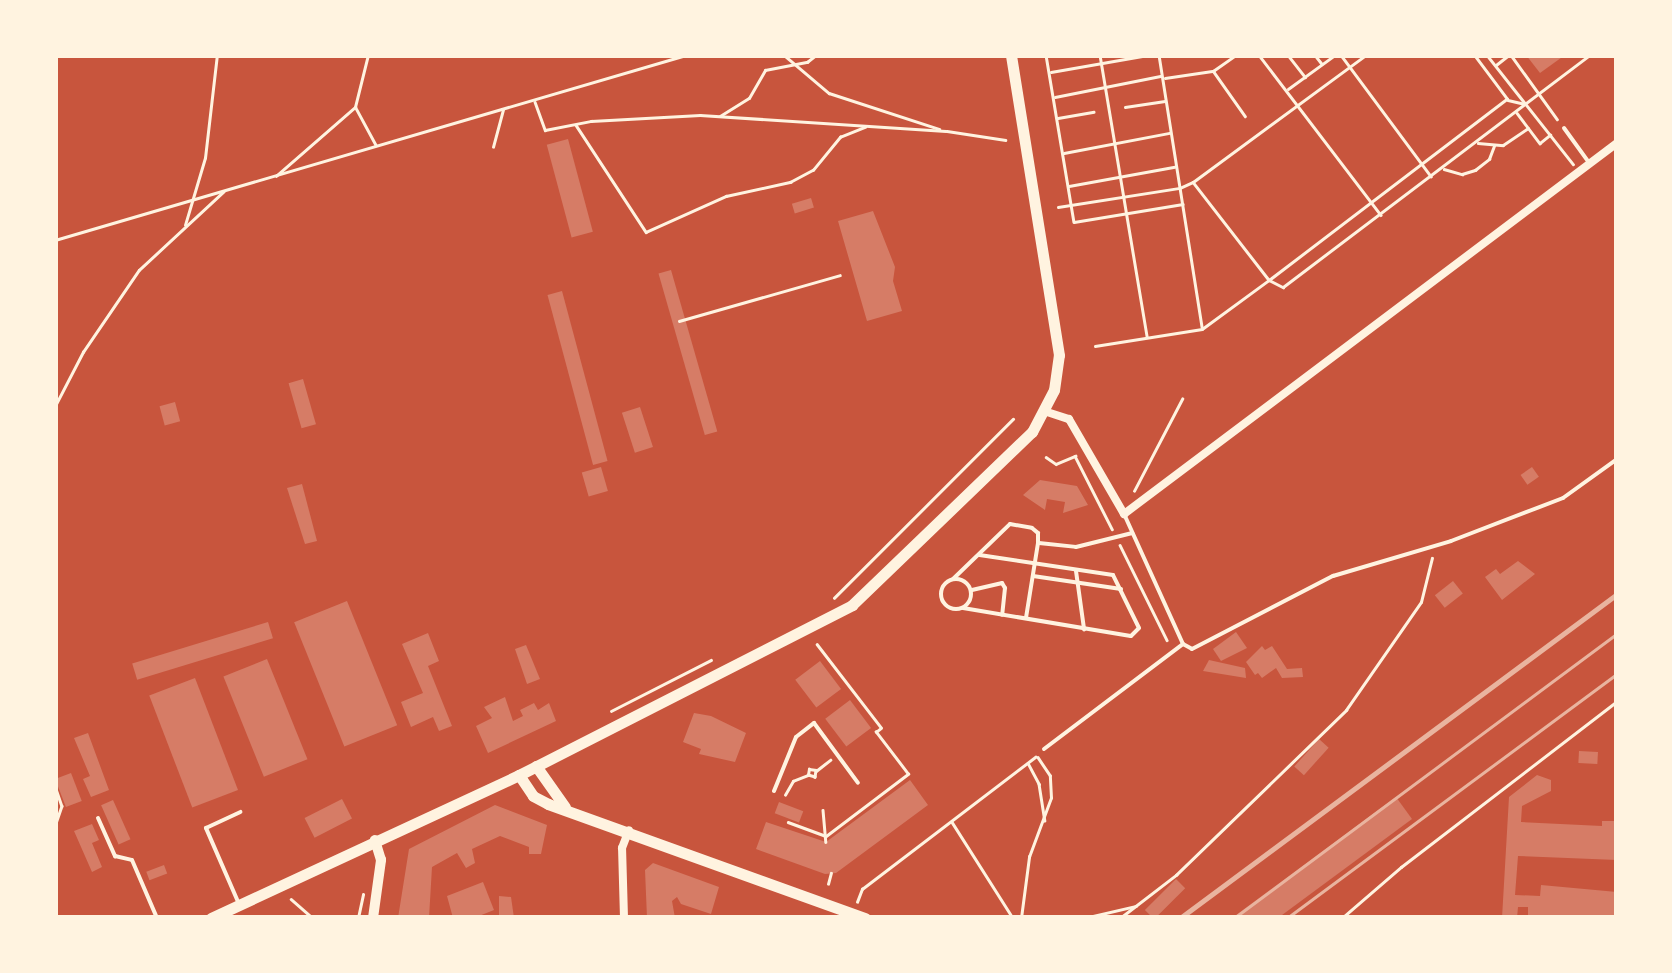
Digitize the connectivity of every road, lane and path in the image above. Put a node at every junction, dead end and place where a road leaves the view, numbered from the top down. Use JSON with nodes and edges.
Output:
{"nodes":[{"id":1,"x":217,"y":55,"type":"edge"},
{"id":2,"x":368,"y":55,"type":"edge"},
{"id":3,"x":686,"y":55,"type":"edge"},
{"id":4,"x":784,"y":55,"type":"edge"},
{"id":5,"x":816,"y":55,"type":"edge"},
{"id":6,"x":1011,"y":55,"type":"edge"},
{"id":7,"x":1046,"y":55,"type":"edge"},
{"id":8,"x":1100,"y":55,"type":"edge"},
{"id":9,"x":1148,"y":55,"type":"edge"},
{"id":10,"x":1160,"y":55,"type":"edge"},
{"id":11,"x":1236,"y":55,"type":"edge"},
{"id":12,"x":1259,"y":55,"type":"edge"},
{"id":13,"x":1288,"y":55,"type":"edge"},
{"id":14,"x":1315,"y":55,"type":"edge"},
{"id":15,"x":1338,"y":55,"type":"edge"},
{"id":16,"x":1366,"y":55,"type":"edge"},
{"id":17,"x":1474,"y":55,"type":"edge"},
{"id":18,"x":1487,"y":55,"type":"edge"},
{"id":19,"x":1510,"y":55,"type":"edge"},
{"id":20,"x":1590,"y":55,"type":"edge"},
{"id":21,"x":1102,"y":63,"type":"junction"},
{"id":22,"x":794,"y":64,"type":"junction"},
{"id":23,"x":1322,"y":64,"type":"junction"},
{"id":24,"x":1495,"y":66,"type":"junction"},
{"id":25,"x":1350,"y":67,"type":"junction"},
{"id":26,"x":1214,"y":71,"type":"junction"},
{"id":27,"x":1049,"y":72,"type":"junction"},
{"id":28,"x":1163,"y":77,"type":"junction"},
{"id":29,"x":1305,"y":77,"type":"junction"},
{"id":30,"x":1106,"y":87,"type":"junction"},
{"id":31,"x":1287,"y":90,"type":"junction"},
{"id":32,"x":1539,"y":94,"type":"junction"},
{"id":33,"x":1053,"y":97,"type":"junction"},
{"id":34,"x":1507,"y":99,"type":"junction"},
{"id":35,"x":534,"y":101,"type":"junction"},
{"id":36,"x":1167,"y":101,"type":"junction"},
{"id":37,"x":1526,"y":104,"type":"junction"},
{"id":38,"x":1297,"y":105,"type":"junction"},
{"id":39,"x":356,"y":107,"type":"junction"},
{"id":40,"x":1126,"y":108,"type":"dead end"},
{"id":41,"x":503,"y":110,"type":"junction"},
{"id":42,"x":1516,"y":111,"type":"junction"},
{"id":43,"x":1093,"y":112,"type":"dead end"},
{"id":44,"x":718,"y":116,"type":"junction"},
{"id":45,"x":1244,"y":116,"type":"dead end"},
{"id":46,"x":1056,"y":118,"type":"junction"},
{"id":47,"x":575,"y":124,"type":"junction"},
{"id":48,"x":868,"y":126,"type":"junction"},
{"id":49,"x":1528,"y":128,"type":"junction"},
{"id":50,"x":1564,"y":128,"type":"joint"},
{"id":51,"x":945,"y":131,"type":"junction"},
{"id":52,"x":1172,"y":132,"type":"junction"},
{"id":53,"x":1550,"y":135,"type":"junction"},
{"id":54,"x":1005,"y":140,"type":"dead end"},
{"id":55,"x":1476,"y":142,"type":"junction"},
{"id":56,"x":1115,"y":143,"type":"junction"},
{"id":57,"x":1617,"y":144,"type":"edge"},
{"id":58,"x":1494,"y":146,"type":"junction"},
{"id":59,"x":376,"y":147,"type":"junction"},
{"id":60,"x":493,"y":147,"type":"dead end"},
{"id":61,"x":1062,"y":154,"type":"junction"},
{"id":62,"x":1422,"y":164,"type":"junction"},
{"id":63,"x":1590,"y":164,"type":"junction"},
{"id":64,"x":1177,"y":167,"type":"junction"},
{"id":65,"x":1443,"y":169,"type":"junction"},
{"id":66,"x":1579,"y":172,"type":"junction"},
{"id":67,"x":275,"y":177,"type":"junction"},
{"id":68,"x":1121,"y":177,"type":"junction"},
{"id":69,"x":1432,"y":177,"type":"junction"},
{"id":70,"x":1194,"y":182,"type":"junction"},
{"id":71,"x":1068,"y":186,"type":"junction"},
{"id":72,"x":1180,"y":188,"type":"junction"},
{"id":73,"x":224,"y":190,"type":"junction"},
{"id":74,"x":1124,"y":197,"type":"junction"},
{"id":75,"x":195,"y":198,"type":"junction"},
{"id":76,"x":1371,"y":202,"type":"junction"},
{"id":77,"x":1183,"y":204,"type":"junction"},
{"id":78,"x":1072,"y":205,"type":"junction"},
{"id":79,"x":1058,"y":207,"type":"dead end"},
{"id":80,"x":1127,"y":213,"type":"junction"},
{"id":81,"x":1382,"y":216,"type":"junction"},
{"id":82,"x":183,"y":228,"type":"junction"},
{"id":83,"x":55,"y":240,"type":"edge"},
{"id":84,"x":1322,"y":240,"type":"junction"},
{"id":85,"x":1331,"y":253,"type":"junction"},
{"id":86,"x":840,"y":275,"type":"dead end"},
{"id":87,"x":1269,"y":280,"type":"junction"},
{"id":88,"x":679,"y":321,"type":"dead end"},
{"id":89,"x":1202,"y":329,"type":"junction"},
{"id":90,"x":1147,"y":337,"type":"junction"},
{"id":91,"x":1095,"y":346,"type":"dead end"},
{"id":92,"x":1182,"y":399,"type":"dead end"},
{"id":93,"x":55,"y":406,"type":"edge"},
{"id":94,"x":1046,"y":412,"type":"junction"},
{"id":95,"x":1013,"y":419,"type":"dead end"},
{"id":96,"x":1046,"y":457,"type":"dead end"},
{"id":97,"x":1617,"y":458,"type":"edge"},
{"id":98,"x":1124,"y":514,"type":"junction"},
{"id":99,"x":1132,"y":533,"type":"junction"},
{"id":100,"x":1116,"y":536,"type":"junction"},
{"id":101,"x":1038,"y":543,"type":"junction"},
{"id":102,"x":1434,"y":546,"type":"junction"},
{"id":103,"x":979,"y":554,"type":"junction"},
{"id":104,"x":1034,"y":564,"type":"junction"},
{"id":105,"x":1076,"y":571,"type":"junction"},
{"id":106,"x":1033,"y":576,"type":"junction"},
{"id":107,"x":953,"y":579,"type":"junction"},
{"id":108,"x":1078,"y":582,"type":"junction"},
{"id":109,"x":1120,"y":589,"type":"junction"},
{"id":110,"x":972,"y":590,"type":"junction"},
{"id":111,"x":821,"y":606,"type":"dead end"},
{"id":112,"x":962,"y":608,"type":"junction"},
{"id":113,"x":1002,"y":616,"type":"junction"},
{"id":114,"x":1026,"y":619,"type":"junction"},
{"id":115,"x":1084,"y":628,"type":"junction"},
{"id":116,"x":1183,"y":644,"type":"junction"},
{"id":117,"x":817,"y":645,"type":"dead end"},
{"id":118,"x":1171,"y":653,"type":"junction"},
{"id":119,"x":712,"y":660,"type":"dead end"},
{"id":120,"x":1617,"y":701,"type":"edge"},
{"id":121,"x":600,"y":718,"type":"dead end"},
{"id":122,"x":1044,"y":750,"type":"joint"},
{"id":123,"x":1037,"y":756,"type":"junction"},
{"id":124,"x":841,"y":760,"type":"junction"},
{"id":125,"x":1028,"y":763,"type":"junction"},
{"id":126,"x":536,"y":766,"type":"junction"},
{"id":127,"x":519,"y":775,"type":"junction"},
{"id":128,"x":858,"y":783,"type":"dead end"},
{"id":129,"x":55,"y":786,"type":"edge"},
{"id":130,"x":774,"y":791,"type":"dead end"},
{"id":131,"x":785,"y":796,"type":"dead end"},
{"id":132,"x":565,"y":807,"type":"junction"},
{"id":133,"x":822,"y":810,"type":"dead end"},
{"id":134,"x":240,"y":812,"type":"dead end"},
{"id":135,"x":98,"y":818,"type":"dead end"},
{"id":136,"x":951,"y":821,"type":"junction"},
{"id":137,"x":788,"y":822,"type":"dead end"},
{"id":138,"x":1046,"y":822,"type":"junction"},
{"id":139,"x":55,"y":826,"type":"edge"},
{"id":140,"x":629,"y":830,"type":"junction"},
{"id":141,"x":826,"y":839,"type":"junction"},
{"id":142,"x":375,"y":840,"type":"junction"},
{"id":143,"x":831,"y":874,"type":"dead end"},
{"id":144,"x":828,"y":884,"type":"dead end"},
{"id":145,"x":858,"y":896,"type":"dead end"},
{"id":146,"x":290,"y":897,"type":"dead end"},
{"id":147,"x":1138,"y":905,"type":"junction"},
{"id":148,"x":233,"y":907,"type":"junction"},
{"id":149,"x":1094,"y":916,"type":"edge"},
{"id":150,"x":156,"y":918,"type":"edge"},
{"id":151,"x":212,"y":918,"type":"edge"},
{"id":152,"x":313,"y":918,"type":"edge"},
{"id":153,"x":373,"y":918,"type":"edge"},
{"id":154,"x":624,"y":918,"type":"edge"},
{"id":155,"x":865,"y":918,"type":"edge"},
{"id":156,"x":1013,"y":918,"type":"edge"},
{"id":157,"x":1021,"y":918,"type":"edge"},
{"id":158,"x":1120,"y":918,"type":"edge"},
{"id":159,"x":1342,"y":918,"type":"edge"}],
"edges":[{"from":1,"to":75,"type":"path"},
{"from":2,"to":39,"type":"path"},
{"from":3,"to":35,"type":"path"},
{"from":4,"to":22,"type":"path"},
{"from":5,"to":22,"type":"path"},
{"from":6,"to":94,"type":"main road"},
{"from":7,"to":27,"type":"path"},
{"from":8,"to":21,"type":"path"},
{"from":9,"to":21,"type":"path"},
{"from":10,"to":28,"type":"path"},
{"from":11,"to":26,"type":"path"},
{"from":12,"to":31,"type":"path"},
{"from":13,"to":29,"type":"path"},
{"from":14,"to":23,"type":"path"},
{"from":15,"to":23,"type":"path"},
{"from":15,"to":25,"type":"path"},
{"from":16,"to":25,"type":"path"},
{"from":17,"to":34,"type":"path"},
{"from":18,"to":24,"type":"path"},
{"from":19,"to":24,"type":"path"},
{"from":19,"to":32,"type":"path"},
{"from":20,"to":32,"type":"path"},
{"from":21,"to":27,"type":"path"},
{"from":21,"to":30,"type":"path"},
{"from":22,"to":44,"type":"path"},
{"from":22,"to":51,"type":"path"},
{"from":23,"to":29,"type":"path"},
{"from":24,"to":37,"type":"path"},
{"from":25,"to":38,"type":"path"},
{"from":25,"to":62,"type":"path"},
{"from":26,"to":28,"type":"path"},
{"from":26,"to":45,"type":"path"},
{"from":27,"to":33,"type":"path"},
{"from":28,"to":30,"type":"path"},
{"from":28,"to":36,"type":"path"},
{"from":29,"to":31,"type":"path"},
{"from":30,"to":33,"type":"path"},
{"from":30,"to":56,"type":"path"},
{"from":31,"to":38,"type":"path"},
{"from":32,"to":37,"type":"path"},
{"from":32,"to":50,"type":"path"},
{"from":33,"to":46,"type":"path"},
{"from":34,"to":37,"type":"path"},
{"from":34,"to":62,"type":"path"},
{"from":35,"to":41,"type":"path"},
{"from":35,"to":47,"type":"path"},
{"from":36,"to":40,"type":"path"},
{"from":36,"to":52,"type":"path"},
{"from":37,"to":42,"type":"path"},
{"from":37,"to":53,"type":"path"},
{"from":38,"to":70,"type":"path"},
{"from":38,"to":76,"type":"path"},
{"from":39,"to":59,"type":"path"},
{"from":39,"to":67,"type":"path"},
{"from":41,"to":59,"type":"path"},
{"from":41,"to":60,"type":"path"},
{"from":42,"to":49,"type":"path"},
{"from":42,"to":55,"type":"path"},
{"from":43,"to":46,"type":"path"},
{"from":44,"to":47,"type":"path"},
{"from":44,"to":48,"type":"path"},
{"from":46,"to":61,"type":"path"},
{"from":47,"to":48,"type":"path"},
{"from":48,"to":51,"type":"path"},
{"from":49,"to":53,"type":"path"},
{"from":49,"to":58,"type":"path"},
{"from":50,"to":63,"type":"lane"},
{"from":51,"to":54,"type":"path"},
{"from":52,"to":56,"type":"path"},
{"from":52,"to":64,"type":"path"},
{"from":53,"to":66,"type":"path"},
{"from":55,"to":58,"type":"path"},
{"from":55,"to":65,"type":"path"},
{"from":56,"to":61,"type":"path"},
{"from":56,"to":68,"type":"path"},
{"from":57,"to":63,"type":"street"},
{"from":58,"to":65,"type":"path"},
{"from":59,"to":67,"type":"path"},
{"from":61,"to":71,"type":"path"},
{"from":62,"to":69,"type":"path"},
{"from":62,"to":76,"type":"path"},
{"from":63,"to":66,"type":"street"},
{"from":64,"to":68,"type":"path"},
{"from":64,"to":72,"type":"path"},
{"from":65,"to":69,"type":"path"},
{"from":66,"to":98,"type":"street"},
{"from":67,"to":73,"type":"path"},
{"from":68,"to":71,"type":"path"},
{"from":68,"to":74,"type":"path"},
{"from":69,"to":81,"type":"path"},
{"from":70,"to":72,"type":"path"},
{"from":70,"to":87,"type":"path"},
{"from":71,"to":78,"type":"path"},
{"from":72,"to":74,"type":"path"},
{"from":72,"to":77,"type":"path"},
{"from":73,"to":75,"type":"path"},
{"from":73,"to":82,"type":"path"},
{"from":74,"to":78,"type":"path"},
{"from":74,"to":80,"type":"path"},
{"from":75,"to":82,"type":"path"},
{"from":75,"to":83,"type":"path"},
{"from":76,"to":81,"type":"path"},
{"from":76,"to":84,"type":"path"},
{"from":77,"to":80,"type":"path"},
{"from":77,"to":89,"type":"path"},
{"from":78,"to":79,"type":"path"},
{"from":78,"to":80,"type":"path"},
{"from":80,"to":90,"type":"path"},
{"from":81,"to":85,"type":"path"},
{"from":82,"to":93,"type":"path"},
{"from":84,"to":85,"type":"path"},
{"from":84,"to":87,"type":"path"},
{"from":85,"to":87,"type":"path"},
{"from":86,"to":88,"type":"path"},
{"from":87,"to":89,"type":"path"},
{"from":89,"to":90,"type":"path"},
{"from":90,"to":91,"type":"path"},
{"from":92,"to":98,"type":"path"},
{"from":94,"to":98,"type":"street"},
{"from":94,"to":126,"type":"main road"},
{"from":95,"to":111,"type":"path"},
{"from":96,"to":100,"type":"path"},
{"from":97,"to":102,"type":"lane"},
{"from":98,"to":99,"type":"lane"},
{"from":99,"to":100,"type":"lane"},
{"from":99,"to":116,"type":"lane"},
{"from":100,"to":101,"type":"lane"},
{"from":100,"to":118,"type":"path"},
{"from":101,"to":103,"type":"lane"},
{"from":101,"to":104,"type":"lane"},
{"from":102,"to":116,"type":"lane"},
{"from":102,"to":147,"type":"path"},
{"from":103,"to":104,"type":"lane"},
{"from":103,"to":107,"type":"lane"},
{"from":104,"to":105,"type":"lane"},
{"from":104,"to":106,"type":"lane"},
{"from":105,"to":108,"type":"lane"},
{"from":105,"to":109,"type":"lane"},
{"from":106,"to":108,"type":"lane"},
{"from":106,"to":114,"type":"lane"},
{"from":107,"to":110,"type":"lane"},
{"from":107,"to":112,"type":"lane"},
{"from":108,"to":109,"type":"lane"},
{"from":108,"to":115,"type":"lane"},
{"from":109,"to":115,"type":"lane"},
{"from":110,"to":112,"type":"lane"},
{"from":110,"to":113,"type":"lane"},
{"from":112,"to":113,"type":"lane"},
{"from":113,"to":114,"type":"lane"},
{"from":114,"to":115,"type":"lane"},
{"from":116,"to":118,"type":"lane"},
{"from":117,"to":141,"type":"path"},
{"from":118,"to":122,"type":"lane"},
{"from":119,"to":121,"type":"path"},
{"from":120,"to":159,"type":"path"},
{"from":122,"to":123,"type":"path"},
{"from":123,"to":125,"type":"path"},
{"from":123,"to":138,"type":"path"},
{"from":124,"to":128,"type":"lane"},
{"from":124,"to":130,"type":"lane"},
{"from":124,"to":131,"type":"path"},
{"from":125,"to":136,"type":"path"},
{"from":125,"to":138,"type":"path"},
{"from":126,"to":127,"type":"main road"},
{"from":126,"to":132,"type":"main road"},
{"from":127,"to":132,"type":"main road"},
{"from":127,"to":142,"type":"main road"},
{"from":129,"to":139,"type":"path"},
{"from":132,"to":140,"type":"main road"},
{"from":133,"to":141,"type":"path"},
{"from":134,"to":148,"type":"lane"},
{"from":135,"to":150,"type":"lane"},
{"from":136,"to":145,"type":"path"},
{"from":136,"to":156,"type":"path"},
{"from":137,"to":141,"type":"path"},
{"from":138,"to":157,"type":"path"},
{"from":140,"to":154,"type":"street"},
{"from":140,"to":155,"type":"main road"},
{"from":142,"to":148,"type":"main road"},
{"from":142,"to":153,"type":"street"},
{"from":143,"to":144,"type":"path"},
{"from":146,"to":152,"type":"path"},
{"from":147,"to":149,"type":"path"},
{"from":147,"to":158,"type":"path"},
{"from":148,"to":151,"type":"main road"}]}
